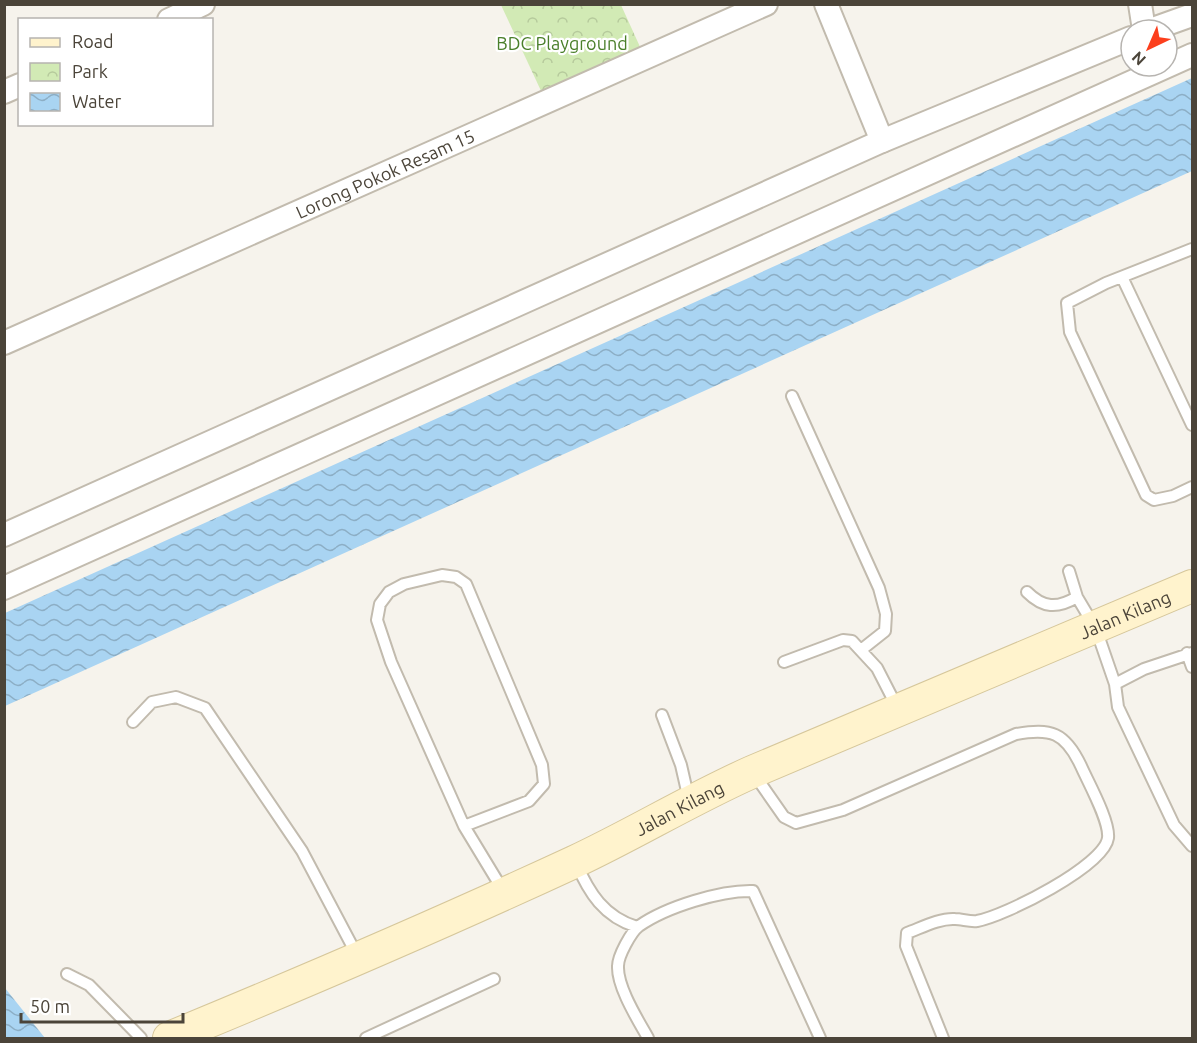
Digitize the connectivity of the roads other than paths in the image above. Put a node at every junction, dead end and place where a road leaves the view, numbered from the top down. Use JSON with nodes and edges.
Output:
{"nodes":[{"id":1,"x":203,"y":4,"type":"edge"},
{"id":2,"x":766,"y":4,"type":"edge"},
{"id":3,"x":826,"y":4,"type":"edge"},
{"id":4,"x":173,"y":18,"type":"edge"},
{"id":5,"x":1119,"y":43,"type":"edge"},
{"id":6,"x":1192,"y":55,"type":"edge"},
{"id":7,"x":18,"y":86,"type":"edge"},
{"id":8,"x":4,"y":92,"type":"edge"},
{"id":9,"x":882,"y":141,"type":"junction"},
{"id":10,"x":1192,"y":249,"type":"edge"},
{"id":11,"x":1122,"y":277,"type":"junction"},
{"id":12,"x":4,"y":343,"type":"edge"},
{"id":13,"x":792,"y":396,"type":"dead end"},
{"id":14,"x":1192,"y":425,"type":"edge"},
{"id":15,"x":1192,"y":487,"type":"edge"},
{"id":16,"x":4,"y":535,"type":"edge"},
{"id":17,"x":1070,"y":571,"type":"dead end"},
{"id":18,"x":1192,"y":586,"type":"edge"},
{"id":19,"x":4,"y":588,"type":"edge"},
{"id":20,"x":1027,"y":592,"type":"dead end"},
{"id":21,"x":1077,"y":597,"type":"junction"},
{"id":22,"x":1096,"y":629,"type":"junction"},
{"id":23,"x":861,"y":650,"type":"junction"},
{"id":24,"x":1190,"y":653,"type":"edge"},
{"id":25,"x":784,"y":662,"type":"dead end"},
{"id":26,"x":1192,"y":667,"type":"edge"},
{"id":27,"x":1115,"y":684,"type":"junction"},
{"id":28,"x":898,"y":710,"type":"junction"},
{"id":29,"x":662,"y":715,"type":"dead end"},
{"id":30,"x":133,"y":722,"type":"dead end"},
{"id":31,"x":752,"y":772,"type":"junction"},
{"id":32,"x":689,"y":801,"type":"junction"},
{"id":33,"x":464,"y":826,"type":"junction"},
{"id":34,"x":1192,"y":846,"type":"edge"},
{"id":35,"x":575,"y":861,"type":"junction"},
{"id":36,"x":504,"y":892,"type":"junction"},
{"id":37,"x":637,"y":927,"type":"junction"},
{"id":38,"x":359,"y":960,"type":"junction"},
{"id":39,"x":67,"y":974,"type":"dead end"},
{"id":40,"x":494,"y":979,"type":"dead end"},
{"id":41,"x":141,"y":1038,"type":"edge"},
{"id":42,"x":169,"y":1038,"type":"edge"},
{"id":43,"x":366,"y":1038,"type":"edge"},
{"id":44,"x":648,"y":1038,"type":"edge"},
{"id":45,"x":820,"y":1038,"type":"edge"},
{"id":46,"x":943,"y":1038,"type":"edge"}],
"edges":[{"from":1,"to":4,"type":"street"},
{"from":2,"to":12,"type":"street","name":"Lorong Pokok Resam 15"},
{"from":3,"to":9,"type":"street"},
{"from":5,"to":9,"type":"street"},
{"from":6,"to":19,"type":"street"},
{"from":7,"to":8,"type":"street"},
{"from":9,"to":16,"type":"street"},
{"from":10,"to":11,"type":"lane"},
{"from":11,"to":14,"type":"lane"},
{"from":11,"to":15,"type":"lane"},
{"from":13,"to":23,"type":"lane"},
{"from":17,"to":21,"type":"lane"},
{"from":18,"to":22,"type":"street","name":"Jalan Kilang"},
{"from":20,"to":21,"type":"lane"},
{"from":21,"to":22,"type":"lane"},
{"from":22,"to":27,"type":"lane"},
{"from":22,"to":28,"type":"street","name":"Jalan Kilang"},
{"from":23,"to":25,"type":"lane"},
{"from":23,"to":28,"type":"lane"},
{"from":24,"to":26,"type":"lane"},
{"from":24,"to":27,"type":"lane"},
{"from":27,"to":34,"type":"lane"},
{"from":28,"to":31,"type":"street","name":"Jalan Kilang"},
{"from":29,"to":32,"type":"lane"},
{"from":30,"to":38,"type":"lane"},
{"from":31,"to":32,"type":"street","name":"Jalan Kilang"},
{"from":31,"to":46,"type":"lane"},
{"from":32,"to":35,"type":"street","name":"Jalan Kilang"},
{"from":33,"to":33,"type":"lane"},
{"from":33,"to":36,"type":"lane"},
{"from":35,"to":36,"type":"street","name":"Jalan Kilang"},
{"from":35,"to":37,"type":"lane"},
{"from":36,"to":38,"type":"street","name":"Jalan Kilang"},
{"from":37,"to":44,"type":"lane"},
{"from":37,"to":45,"type":"lane"},
{"from":38,"to":42,"type":"street","name":"Jalan Kilang"},
{"from":39,"to":41,"type":"lane"},
{"from":40,"to":43,"type":"lane"}]}
